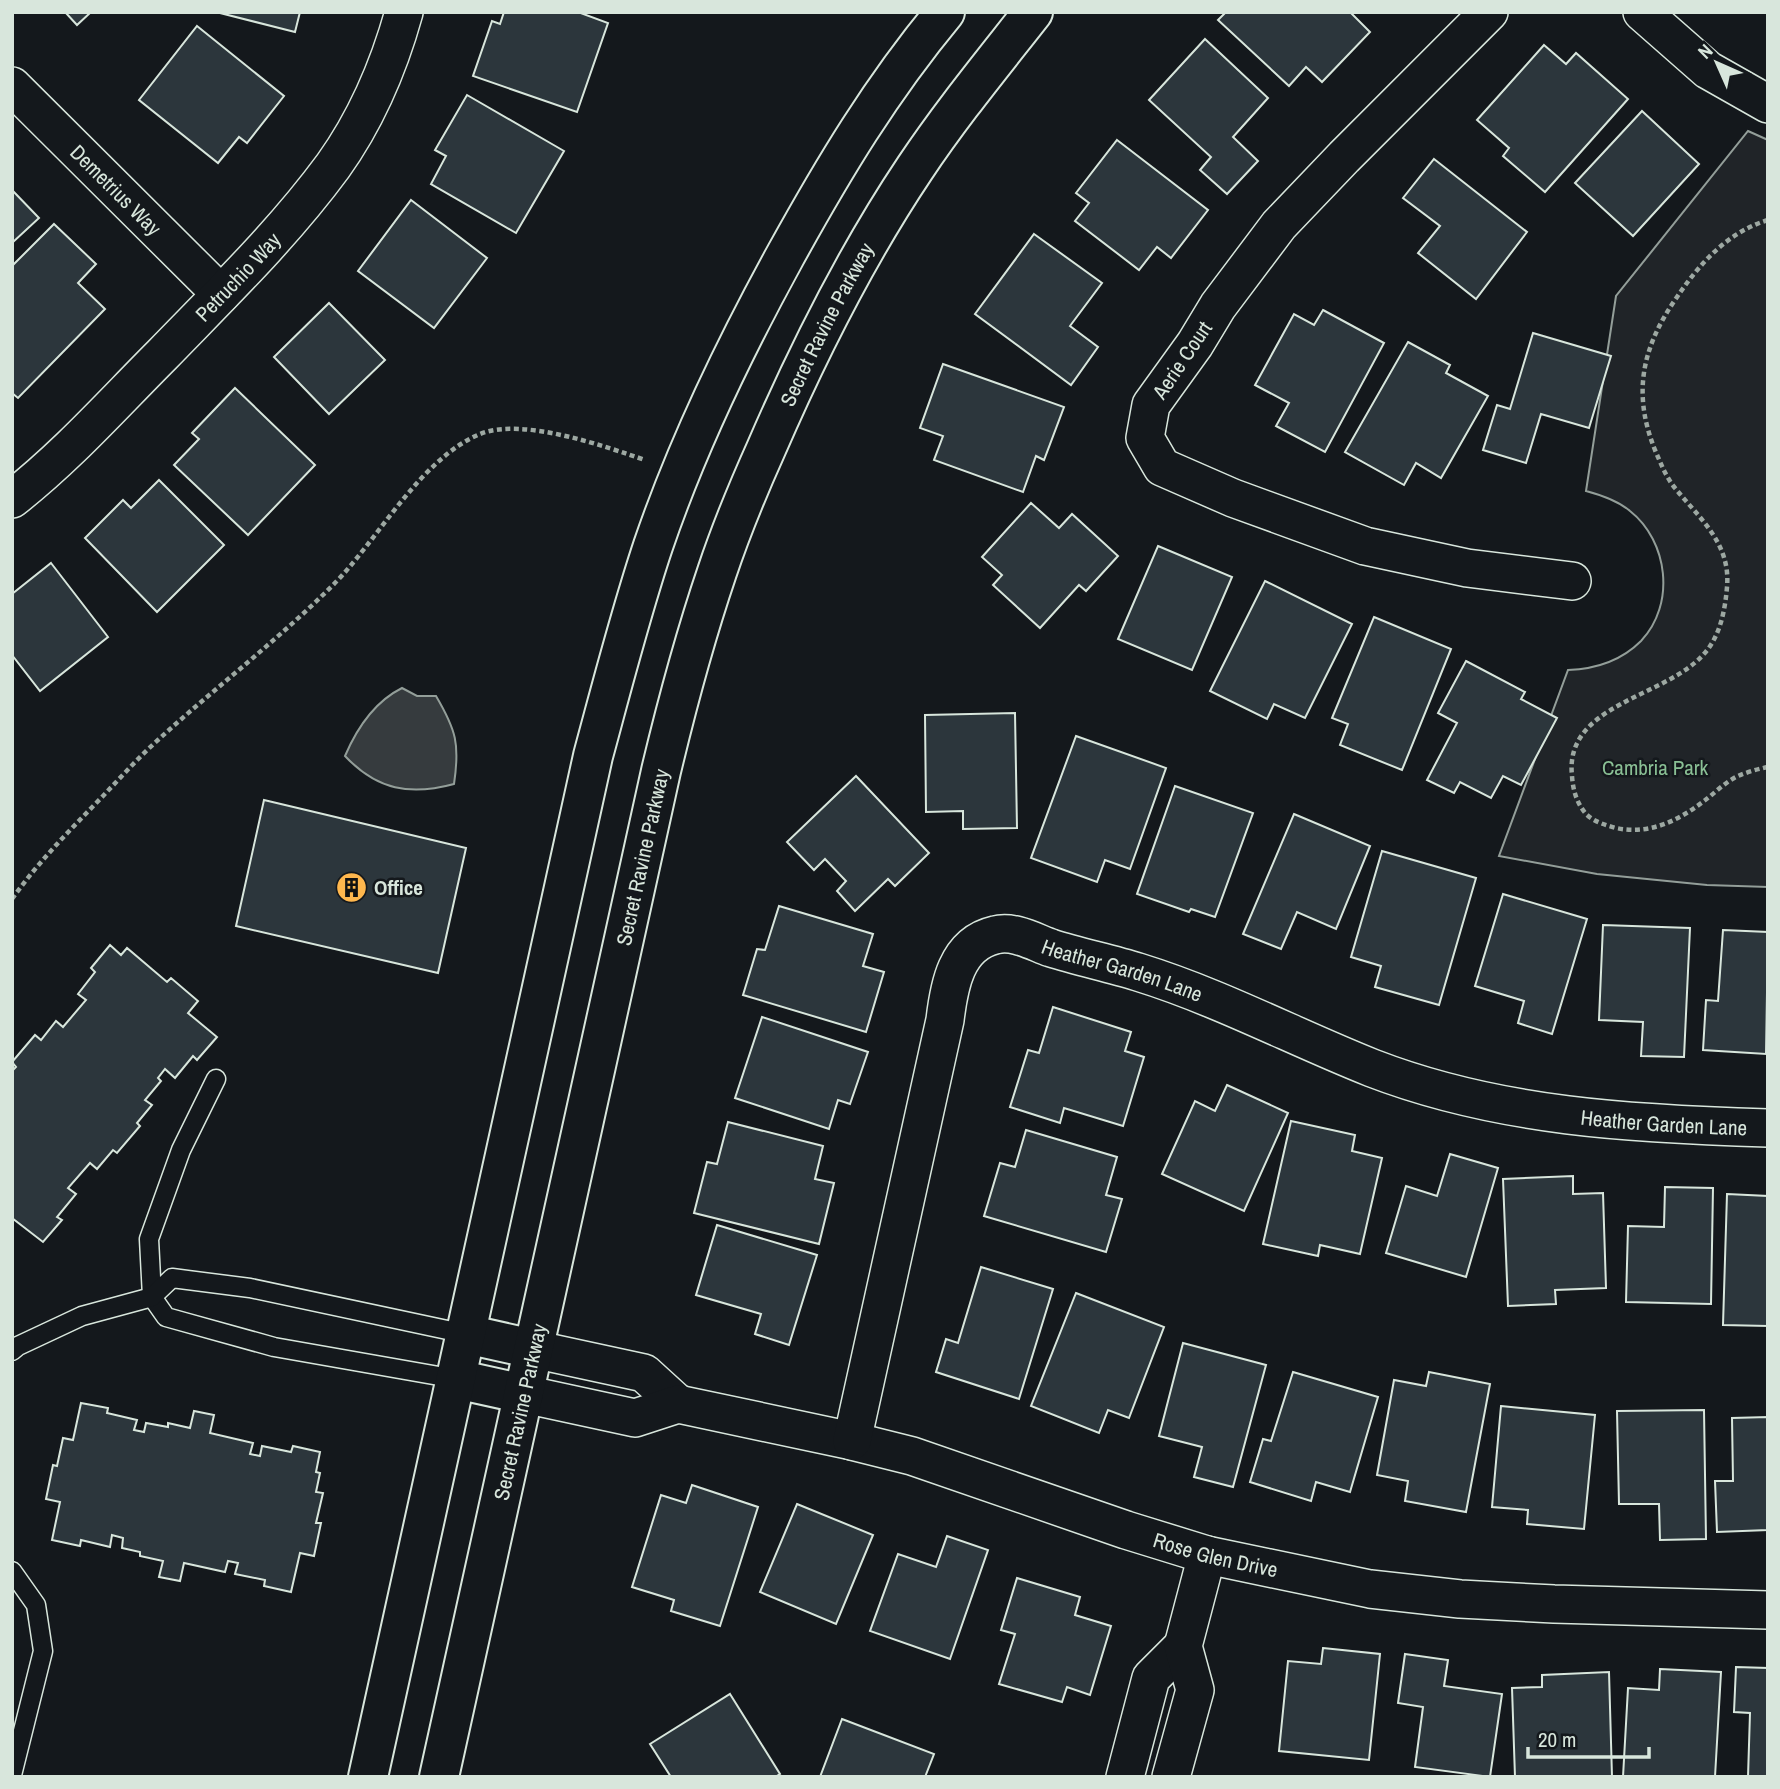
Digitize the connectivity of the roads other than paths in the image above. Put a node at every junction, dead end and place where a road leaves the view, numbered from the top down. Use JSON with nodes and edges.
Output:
{"nodes":[{"id":1,"x":404,"y":12,"type":"edge"},
{"id":2,"x":945,"y":12,"type":"edge"},
{"id":3,"x":1033,"y":12,"type":"edge"},
{"id":4,"x":1489,"y":12,"type":"edge"},
{"id":5,"x":1642,"y":12,"type":"edge"},
{"id":6,"x":12,"y":86,"type":"edge"},
{"id":7,"x":1768,"y":104,"type":"edge"},
{"id":8,"x":221,"y":294,"type":"junction"},
{"id":9,"x":12,"y":499,"type":"edge"},
{"id":10,"x":1572,"y":581,"type":"dead end"},
{"id":11,"x":216,"y":1079,"type":"dead end"},
{"id":12,"x":1768,"y":1128,"type":"edge"},
{"id":13,"x":152,"y":1297,"type":"junction"},
{"id":14,"x":466,"y":1334,"type":"junction"},
{"id":15,"x":533,"y":1349,"type":"junction"},
{"id":16,"x":12,"y":1351,"type":"edge"},
{"id":17,"x":456,"y":1379,"type":"junction"},
{"id":18,"x":524,"y":1394,"type":"junction"},
{"id":19,"x":678,"y":1404,"type":"junction"},
{"id":20,"x":852,"y":1441,"type":"junction"},
{"id":21,"x":1207,"y":1555,"type":"junction"},
{"id":22,"x":12,"y":1571,"type":"edge"},
{"id":23,"x":1768,"y":1610,"type":"edge"},
{"id":24,"x":1183,"y":1646,"type":"junction"},
{"id":25,"x":1138,"y":1729,"type":"junction"},
{"id":26,"x":1181,"y":1740,"type":"junction"},
{"id":27,"x":12,"y":1775,"type":"edge"},
{"id":28,"x":368,"y":1777,"type":"edge"},
{"id":29,"x":439,"y":1777,"type":"edge"},
{"id":30,"x":1125,"y":1777,"type":"edge"},
{"id":31,"x":1171,"y":1777,"type":"edge"}],
"edges":[{"from":1,"to":8,"type":"street","name":"Petruchio Way"},
{"from":2,"to":14,"type":"main road"},
{"from":3,"to":15,"type":"main road","name":"Secret Ravine Parkway"},
{"from":4,"to":10,"type":"street","name":"Aerie Court"},
{"from":5,"to":7,"type":"street"},
{"from":6,"to":8,"type":"street","name":"Demetrius Way"},
{"from":8,"to":9,"type":"street","name":"Petruchio Way"},
{"from":11,"to":13,"type":"lane"},
{"from":12,"to":20,"type":"street","name":"Heather Garden Lane"},
{"from":13,"to":14,"type":"lane"},
{"from":13,"to":16,"type":"lane"},
{"from":13,"to":17,"type":"lane"},
{"from":14,"to":15,"type":"main road"},
{"from":14,"to":17,"type":"main road"},
{"from":15,"to":18,"type":"main road","name":"Secret Ravine Parkway"},
{"from":15,"to":19,"type":"street"},
{"from":17,"to":18,"type":"main road"},
{"from":17,"to":28,"type":"main road"},
{"from":18,"to":19,"type":"street"},
{"from":18,"to":29,"type":"main road","name":"Secret Ravine Parkway"},
{"from":19,"to":20,"type":"street","name":"Rose Glen Drive"},
{"from":20,"to":21,"type":"street","name":"Rose Glen Drive"},
{"from":21,"to":23,"type":"street","name":"Rose Glen Drive"},
{"from":21,"to":24,"type":"street"},
{"from":22,"to":27,"type":"lane"},
{"from":24,"to":25,"type":"street"},
{"from":24,"to":26,"type":"street"},
{"from":25,"to":26,"type":"street"},
{"from":25,"to":30,"type":"street"},
{"from":26,"to":31,"type":"street"}]}
